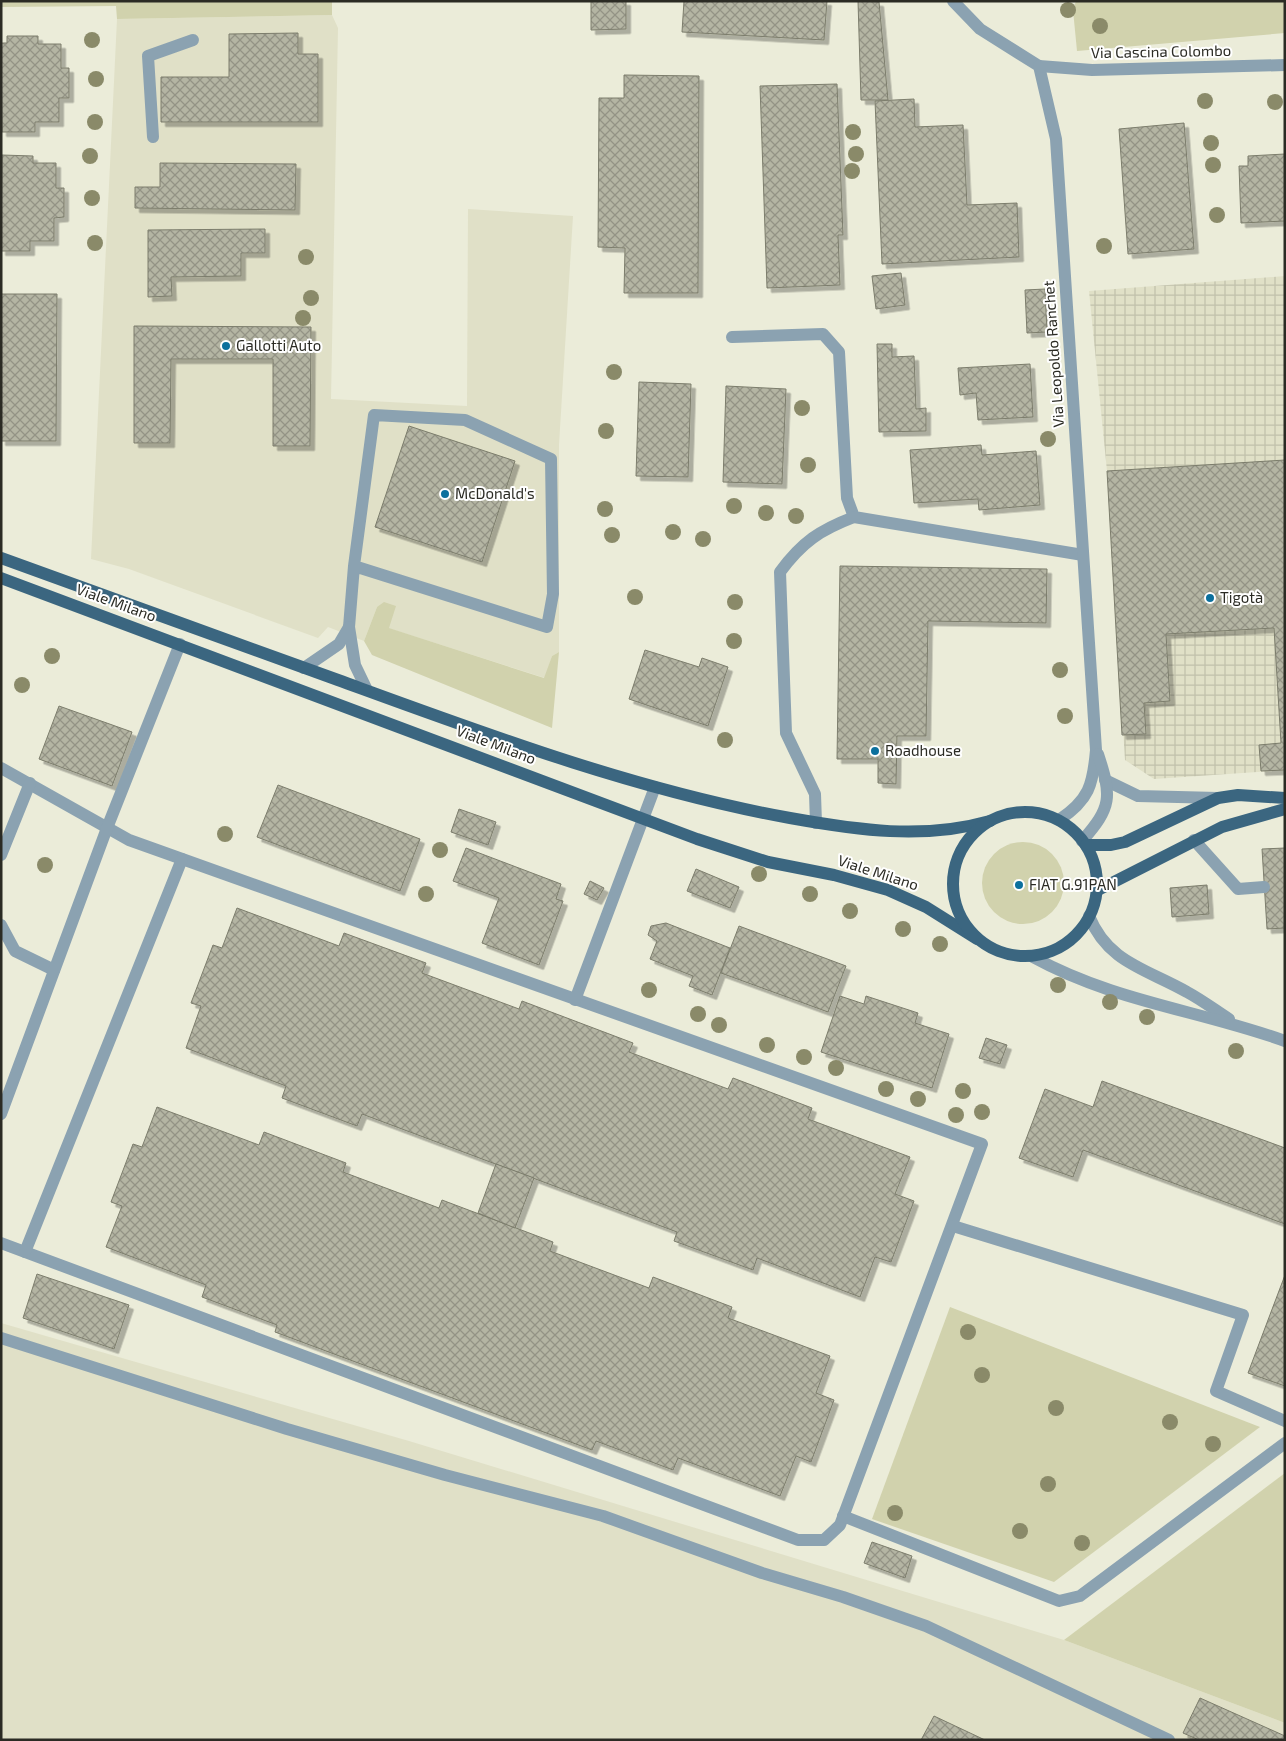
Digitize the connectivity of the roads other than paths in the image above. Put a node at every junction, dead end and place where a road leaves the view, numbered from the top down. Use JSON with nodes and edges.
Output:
{"nodes":[{"id":1,"x":953,"y":1,"type":"edge"},
{"id":2,"x":194,"y":40,"type":"dead end"},
{"id":3,"x":1285,"y":65,"type":"edge"},
{"id":4,"x":1039,"y":66,"type":"junction"},
{"id":5,"x":153,"y":137,"type":"dead end"},
{"id":6,"x":732,"y":337,"type":"dead end"},
{"id":7,"x":854,"y":517,"type":"junction"},
{"id":8,"x":1083,"y":555,"type":"junction"},
{"id":9,"x":1,"y":558,"type":"edge"},
{"id":10,"x":354,"y":566,"type":"junction"},
{"id":11,"x":1,"y":578,"type":"edge"},
{"id":12,"x":349,"y":627,"type":"junction"},
{"id":13,"x":180,"y":644,"type":"junction"},
{"id":14,"x":304,"y":668,"type":"junction"},
{"id":15,"x":367,"y":690,"type":"junction"},
{"id":16,"x":1096,"y":750,"type":"junction"},
{"id":17,"x":1,"y":768,"type":"edge"},
{"id":18,"x":1105,"y":780,"type":"junction"},
{"id":19,"x":30,"y":784,"type":"junction"},
{"id":20,"x":655,"y":787,"type":"junction"},
{"id":21,"x":1218,"y":798,"type":"junction"},
{"id":22,"x":1285,"y":798,"type":"edge"},
{"id":23,"x":1285,"y":809,"type":"edge"},
{"id":24,"x":643,"y":819,"type":"junction"},
{"id":25,"x":1059,"y":820,"type":"junction"},
{"id":26,"x":990,"y":821,"type":"junction"},
{"id":27,"x":816,"y":823,"type":"junction"},
{"id":28,"x":107,"y":828,"type":"junction"},
{"id":29,"x":1194,"y":840,"type":"junction"},
{"id":30,"x":1084,"y":843,"type":"junction"},
{"id":31,"x":1,"y":855,"type":"edge"},
{"id":32,"x":182,"y":859,"type":"junction"},
{"id":33,"x":1264,"y":887,"type":"dead end"},
{"id":34,"x":1098,"y":890,"type":"junction"},
{"id":35,"x":1089,"y":916,"type":"junction"},
{"id":36,"x":1,"y":925,"type":"edge"},
{"id":37,"x":977,"y":939,"type":"junction"},
{"id":38,"x":1033,"y":957,"type":"junction"},
{"id":39,"x":54,"y":970,"type":"junction"},
{"id":40,"x":575,"y":1000,"type":"junction"},
{"id":41,"x":1238,"y":1024,"type":"junction"},
{"id":42,"x":1285,"y":1041,"type":"edge"},
{"id":43,"x":6,"y":1086,"type":"edge"},
{"id":44,"x":1,"y":1114,"type":"edge"},
{"id":45,"x":953,"y":1226,"type":"junction"},
{"id":46,"x":1,"y":1243,"type":"edge"},
{"id":47,"x":25,"y":1252,"type":"junction"},
{"id":48,"x":1,"y":1338,"type":"edge"},
{"id":49,"x":1285,"y":1420,"type":"edge"},
{"id":50,"x":1285,"y":1443,"type":"edge"},
{"id":51,"x":843,"y":1516,"type":"junction"},
{"id":52,"x":1169,"y":1740,"type":"edge"}],
"edges":[{"from":1,"to":4,"type":"street"},
{"from":2,"to":5,"type":"street"},
{"from":3,"to":4,"type":"street","name":"Via Cascina Colombo"},
{"from":4,"to":8,"type":"street","name":"Via Leopoldo Ranchet"},
{"from":6,"to":7,"type":"street"},
{"from":7,"to":8,"type":"street"},
{"from":7,"to":27,"type":"street"},
{"from":8,"to":16,"type":"street","name":"Via Leopoldo Ranchet"},
{"from":9,"to":14,"type":"main road","name":"Viale Milano"},
{"from":10,"to":10,"type":"street"},
{"from":10,"to":12,"type":"street"},
{"from":11,"to":13,"type":"main road","name":"Viale Milano"},
{"from":12,"to":14,"type":"street"},
{"from":12,"to":15,"type":"street"},
{"from":13,"to":24,"type":"main road","name":"Viale Milano"},
{"from":13,"to":28,"type":"street"},
{"from":14,"to":15,"type":"main road","name":"Viale Milano"},
{"from":15,"to":20,"type":"main road","name":"Viale Milano"},
{"from":16,"to":18,"type":"street"},
{"from":16,"to":25,"type":"street"},
{"from":17,"to":19,"type":"street"},
{"from":18,"to":21,"type":"street"},
{"from":18,"to":30,"type":"street"},
{"from":19,"to":28,"type":"street"},
{"from":19,"to":31,"type":"street"},
{"from":20,"to":24,"type":"street"},
{"from":20,"to":27,"type":"main road","name":"Viale Milano"},
{"from":21,"to":22,"type":"main road"},
{"from":21,"to":30,"type":"main road"},
{"from":23,"to":29,"type":"main road"},
{"from":24,"to":37,"type":"main road","name":"Viale Milano"},
{"from":24,"to":40,"type":"street"},
{"from":25,"to":26,"type":"main road"},
{"from":25,"to":30,"type":"main road"},
{"from":26,"to":27,"type":"main road","name":"Viale Milano"},
{"from":26,"to":37,"type":"main road"},
{"from":28,"to":32,"type":"street"},
{"from":28,"to":39,"type":"street"},
{"from":29,"to":33,"type":"street"},
{"from":29,"to":34,"type":"main road"},
{"from":30,"to":34,"type":"main road"},
{"from":32,"to":40,"type":"street"},
{"from":32,"to":47,"type":"street"},
{"from":34,"to":35,"type":"main road"},
{"from":35,"to":38,"type":"main road"},
{"from":35,"to":41,"type":"street"},
{"from":36,"to":39,"type":"street"},
{"from":37,"to":38,"type":"main road"},
{"from":38,"to":41,"type":"street"},
{"from":39,"to":43,"type":"street"},
{"from":40,"to":45,"type":"street"},
{"from":41,"to":42,"type":"street"},
{"from":43,"to":44,"type":"street"},
{"from":45,"to":49,"type":"street"},
{"from":45,"to":51,"type":"street"},
{"from":46,"to":47,"type":"street"},
{"from":47,"to":51,"type":"street"},
{"from":48,"to":52,"type":"street"},
{"from":50,"to":51,"type":"street"}]}
